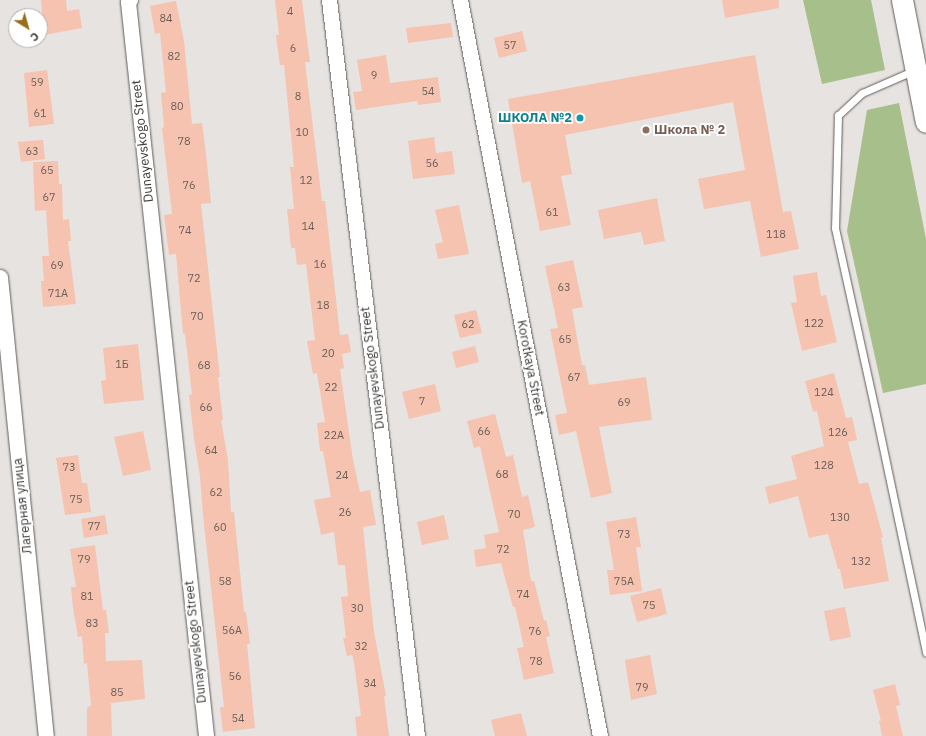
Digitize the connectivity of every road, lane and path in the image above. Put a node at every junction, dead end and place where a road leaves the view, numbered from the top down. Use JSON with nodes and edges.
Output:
{"nodes":[{"id":1,"x":130,"y":0,"type":"edge"},
{"id":2,"x":329,"y":0,"type":"edge"},
{"id":3,"x":460,"y":0,"type":"edge"},
{"id":4,"x":902,"y":0,"type":"edge"},
{"id":5,"x":921,"y":69,"type":"edge"},
{"id":6,"x":926,"y":122,"type":"edge"},
{"id":7,"x":0,"y":277,"type":"edge"},
{"id":8,"x":926,"y":653,"type":"edge"},
{"id":9,"x":46,"y":736,"type":"edge"},
{"id":10,"x":206,"y":736,"type":"edge"},
{"id":11,"x":417,"y":736,"type":"edge"},
{"id":12,"x":600,"y":736,"type":"edge"}],
"edges":[{"from":1,"to":10,"type":"street","name":"Dunayevskogo Street"},
{"from":2,"to":11,"type":"street","name":"Dunayevskogo Street"},
{"from":3,"to":12,"type":"street","name":"Korotkaya Street"},
{"from":4,"to":5,"type":"main road"},
{"from":5,"to":6,"type":"main road"},
{"from":5,"to":8,"type":"lane"},
{"from":7,"to":9,"type":"street","name":"Лагерная улица"}]}
